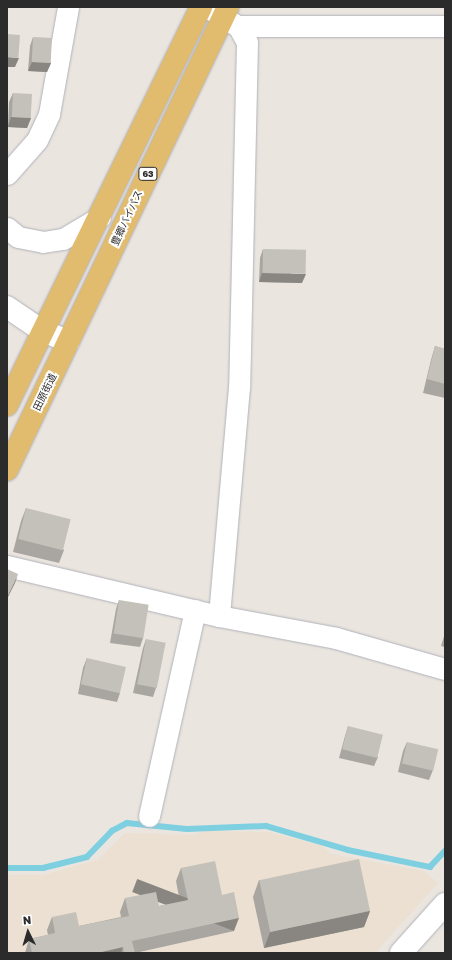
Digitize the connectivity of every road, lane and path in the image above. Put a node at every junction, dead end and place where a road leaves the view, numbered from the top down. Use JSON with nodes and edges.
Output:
{"nodes":[{"id":1,"x":68,"y":7,"type":"edge"},
{"id":2,"x":200,"y":7,"type":"edge"},
{"id":3,"x":224,"y":14,"type":"edge"},
{"id":4,"x":445,"y":26,"type":"edge"},
{"id":5,"x":7,"y":174,"type":"edge"},
{"id":6,"x":100,"y":217,"type":"junction"},
{"id":7,"x":7,"y":228,"type":"edge"},
{"id":8,"x":7,"y":307,"type":"edge"},
{"id":9,"x":41,"y":330,"type":"junction"},
{"id":10,"x":69,"y":342,"type":"junction"},
{"id":11,"x":7,"y":405,"type":"edge"},
{"id":12,"x":7,"y":470,"type":"edge"},
{"id":13,"x":7,"y":566,"type":"edge"},
{"id":14,"x":195,"y":610,"type":"junction"},
{"id":15,"x":219,"y":616,"type":"junction"},
{"id":16,"x":445,"y":669,"type":"edge"},
{"id":17,"x":149,"y":816,"type":"dead end"},
{"id":18,"x":445,"y":904,"type":"edge"},
{"id":19,"x":401,"y":953,"type":"edge"}],
"edges":[{"from":1,"to":5,"type":"street"},
{"from":2,"to":6,"type":"main road","number":"63"},
{"from":3,"to":4,"type":"street"},
{"from":3,"to":10,"type":"main road","name":"豊郷バイパス","number":"63"},
{"from":3,"to":15,"type":"street"},
{"from":6,"to":7,"type":"street"},
{"from":6,"to":9,"type":"main road","number":"63"},
{"from":8,"to":9,"type":"street"},
{"from":9,"to":10,"type":"street"},
{"from":9,"to":11,"type":"main road","number":"63"},
{"from":10,"to":12,"type":"main road","name":"田原街道","number":"63"},
{"from":13,"to":14,"type":"street"},
{"from":14,"to":15,"type":"street"},
{"from":14,"to":17,"type":"street"},
{"from":15,"to":16,"type":"street"},
{"from":18,"to":19,"type":"street"}]}
